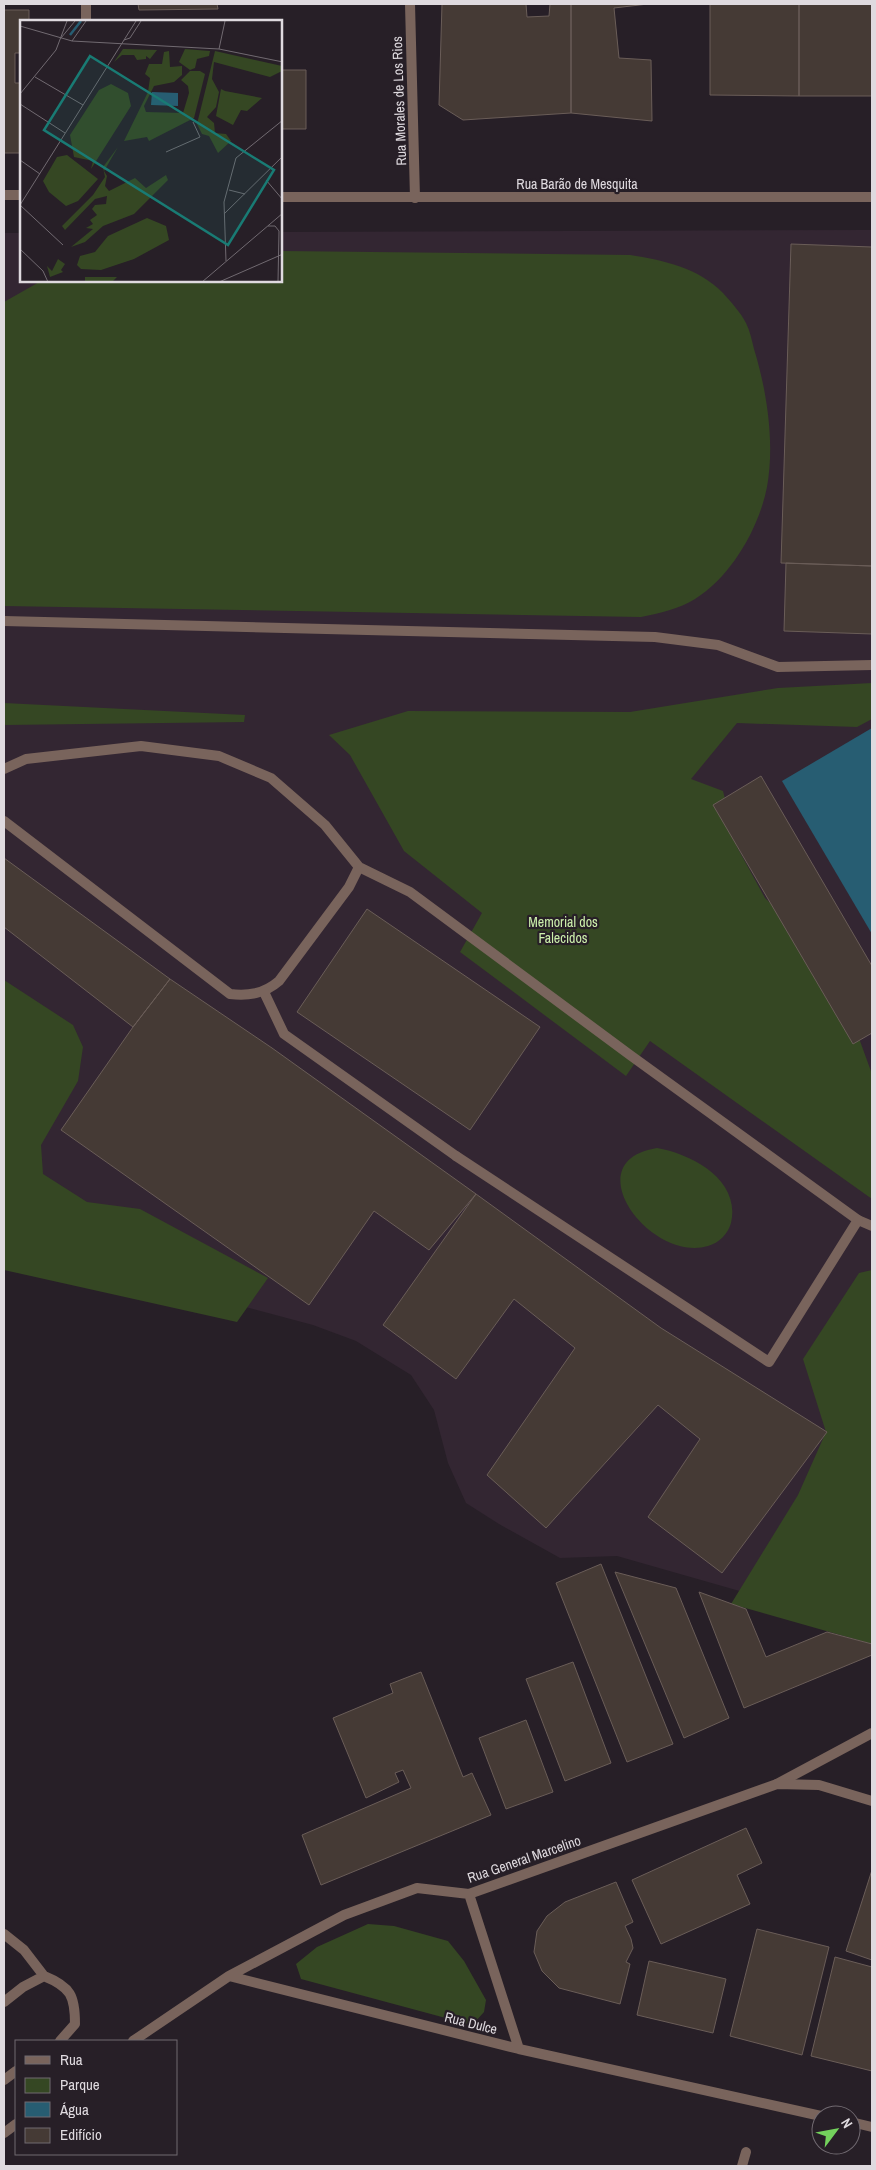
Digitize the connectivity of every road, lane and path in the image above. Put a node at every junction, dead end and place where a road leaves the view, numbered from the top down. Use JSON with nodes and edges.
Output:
{"nodes":[{"id":1,"x":86,"y":4,"type":"edge"},
{"id":2,"x":410,"y":4,"type":"edge"},
{"id":3,"x":86,"y":20,"type":"edge"},
{"id":4,"x":4,"y":195,"type":"edge"},
{"id":5,"x":20,"y":195,"type":"edge"},
{"id":6,"x":282,"y":196,"type":"edge"},
{"id":7,"x":872,"y":197,"type":"edge"},
{"id":8,"x":415,"y":198,"type":"junction"},
{"id":9,"x":4,"y":621,"type":"edge"},
{"id":10,"x":872,"y":665,"type":"edge"},
{"id":11,"x":4,"y":769,"type":"edge"},
{"id":12,"x":4,"y":821,"type":"edge"},
{"id":13,"x":359,"y":867,"type":"junction"},
{"id":14,"x":264,"y":992,"type":"junction"},
{"id":15,"x":858,"y":1220,"type":"junction"},
{"id":16,"x":872,"y":1226,"type":"edge"},
{"id":17,"x":872,"y":1733,"type":"edge"},
{"id":18,"x":777,"y":1784,"type":"junction"},
{"id":19,"x":872,"y":1801,"type":"edge"},
{"id":20,"x":469,"y":1894,"type":"junction"},
{"id":21,"x":4,"y":1934,"type":"edge"},
{"id":22,"x":44,"y":1976,"type":"junction"},
{"id":23,"x":229,"y":1976,"type":"junction"},
{"id":24,"x":4,"y":2002,"type":"edge"},
{"id":25,"x":61,"y":2040,"type":"edge"},
{"id":26,"x":134,"y":2040,"type":"edge"},
{"id":27,"x":519,"y":2049,"type":"junction"},
{"id":28,"x":15,"y":2073,"type":"edge"},
{"id":29,"x":4,"y":2080,"type":"edge"},
{"id":30,"x":811,"y":2114,"type":"edge"},
{"id":31,"x":15,"y":2125,"type":"edge"},
{"id":32,"x":4,"y":2133,"type":"edge"},
{"id":33,"x":746,"y":2152,"type":"dead end"},
{"id":34,"x":742,"y":2166,"type":"edge"}],
"edges":[{"from":1,"to":3,"type":"street"},
{"from":2,"to":8,"type":"street","name":"Rua Morales de Los Rios"},
{"from":4,"to":5,"type":"street"},
{"from":6,"to":8,"type":"street","name":"Rua Barão de Mesquita"},
{"from":7,"to":8,"type":"street","name":"Rua Barão de Mesquita"},
{"from":9,"to":10,"type":"street"},
{"from":11,"to":13,"type":"street"},
{"from":12,"to":14,"type":"street"},
{"from":13,"to":14,"type":"street"},
{"from":13,"to":15,"type":"street"},
{"from":14,"to":15,"type":"street"},
{"from":15,"to":16,"type":"street"},
{"from":17,"to":18,"type":"street"},
{"from":18,"to":19,"type":"street"},
{"from":18,"to":20,"type":"street","name":"Rua General Marcelino"},
{"from":20,"to":23,"type":"street","name":"Rua General Marcelino"},
{"from":20,"to":27,"type":"street"},
{"from":21,"to":22,"type":"street"},
{"from":22,"to":24,"type":"street"},
{"from":22,"to":25,"type":"street"},
{"from":23,"to":26,"type":"street"},
{"from":23,"to":27,"type":"street","name":"Rua Dulce"},
{"from":27,"to":30,"type":"street","name":"Rua Dulce"},
{"from":28,"to":29,"type":"street"},
{"from":31,"to":32,"type":"street"},
{"from":33,"to":34,"type":"street"}]}
